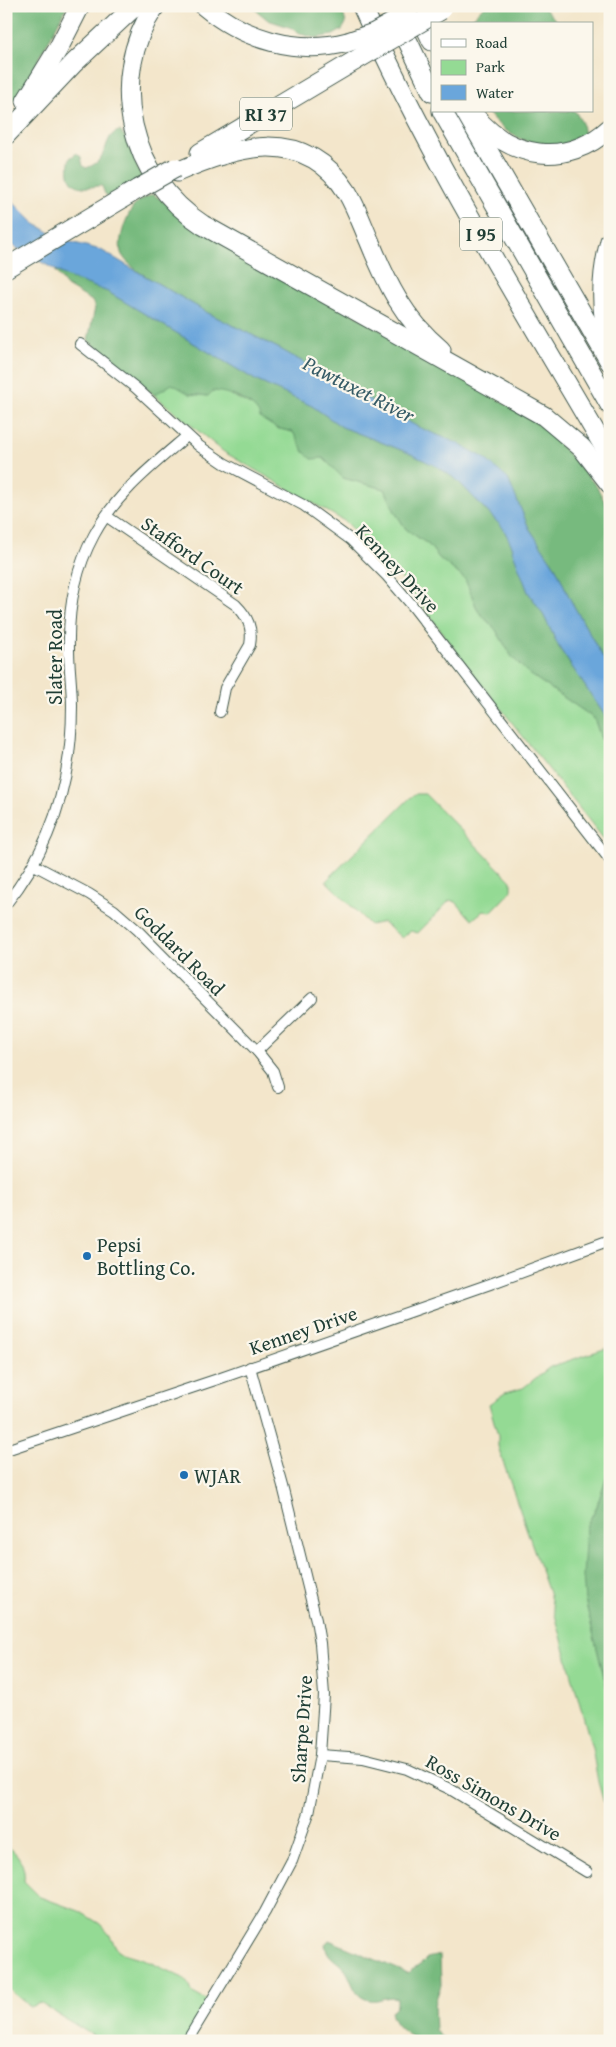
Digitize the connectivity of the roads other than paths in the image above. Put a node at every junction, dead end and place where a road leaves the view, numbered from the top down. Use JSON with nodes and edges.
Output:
{"nodes":[{"id":1,"x":80,"y":6,"type":"edge"},
{"id":2,"x":136,"y":6,"type":"edge"},
{"id":3,"x":156,"y":6,"type":"edge"},
{"id":4,"x":204,"y":6,"type":"edge"},
{"id":5,"x":362,"y":6,"type":"edge"},
{"id":6,"x":391,"y":6,"type":"edge"},
{"id":7,"x":416,"y":6,"type":"edge"},
{"id":8,"x":422,"y":6,"type":"edge"},
{"id":9,"x":446,"y":8,"type":"edge"},
{"id":10,"x":431,"y":39,"type":"edge"},
{"id":11,"x":431,"y":90,"type":"edge"},
{"id":12,"x":443,"y":112,"type":"edge"},
{"id":13,"x":466,"y":112,"type":"edge"},
{"id":14,"x":473,"y":112,"type":"edge"},
{"id":15,"x":610,"y":128,"type":"edge"},
{"id":16,"x":6,"y":130,"type":"edge"},
{"id":17,"x":6,"y":135,"type":"edge"},
{"id":18,"x":176,"y":170,"type":"junction"},
{"id":19,"x":610,"y":241,"type":"edge"},
{"id":20,"x":6,"y":268,"type":"edge"},
{"id":21,"x":80,"y":344,"type":"dead end"},
{"id":22,"x":610,"y":346,"type":"edge"},
{"id":23,"x":610,"y":362,"type":"edge"},
{"id":24,"x":506,"y":393,"type":"junction"},
{"id":25,"x":610,"y":405,"type":"edge"},
{"id":26,"x":186,"y":436,"type":"junction"},
{"id":27,"x":610,"y":457,"type":"edge"},
{"id":28,"x":610,"y":484,"type":"edge"},
{"id":29,"x":106,"y":516,"type":"junction"},
{"id":30,"x":220,"y":712,"type":"dead end"},
{"id":31,"x":610,"y":860,"type":"edge"},
{"id":32,"x":34,"y":865,"type":"junction"},
{"id":33,"x":6,"y":904,"type":"edge"},
{"id":34,"x":312,"y":998,"type":"dead end"},
{"id":35,"x":257,"y":1052,"type":"junction"},
{"id":36,"x":278,"y":1087,"type":"dead end"},
{"id":37,"x":610,"y":1240,"type":"edge"},
{"id":38,"x":250,"y":1368,"type":"junction"},
{"id":39,"x":6,"y":1450,"type":"edge"},
{"id":40,"x":320,"y":1754,"type":"junction"},
{"id":41,"x":587,"y":1872,"type":"dead end"},
{"id":42,"x":187,"y":2041,"type":"edge"}],
"edges":[{"from":1,"to":16,"type":"highway"},
{"from":2,"to":17,"type":"highway"},
{"from":3,"to":24,"type":"highway"},
{"from":4,"to":8,"type":"highway","bridge":true},
{"from":5,"to":27,"type":"highway","number":"I 95"},
{"from":6,"to":11,"type":"highway"},
{"from":7,"to":10,"type":"highway"},
{"from":9,"to":18,"type":"highway","number":"RI 37","bridge":true},
{"from":12,"to":25,"type":"highway","number":"I 95"},
{"from":13,"to":23,"type":"highway"},
{"from":14,"to":15,"type":"highway"},
{"from":18,"to":20,"type":"highway","number":"RI 37","bridge":true},
{"from":18,"to":24,"type":"highway"},
{"from":19,"to":22,"type":"highway"},
{"from":21,"to":26,"type":"street","name":"Kenney Drive"},
{"from":24,"to":28,"type":"highway"},
{"from":26,"to":29,"type":"street","name":"Slater Road"},
{"from":26,"to":31,"type":"street","name":"Kenney Drive"},
{"from":29,"to":30,"type":"street","name":"Stafford Court"},
{"from":29,"to":32,"type":"street","name":"Slater Road"},
{"from":32,"to":33,"type":"street","name":"Slater Road"},
{"from":32,"to":35,"type":"street","name":"Goddard Road"},
{"from":34,"to":35,"type":"street"},
{"from":35,"to":36,"type":"street","name":"Goddard Road"},
{"from":37,"to":38,"type":"street","name":"Kenney Drive"},
{"from":38,"to":39,"type":"street","name":"Kenney Drive"},
{"from":38,"to":40,"type":"street","name":"Sharpe Drive"},
{"from":40,"to":41,"type":"street","name":"Ross Simons Drive"},
{"from":40,"to":42,"type":"street","name":"Sharpe Drive"}]}
